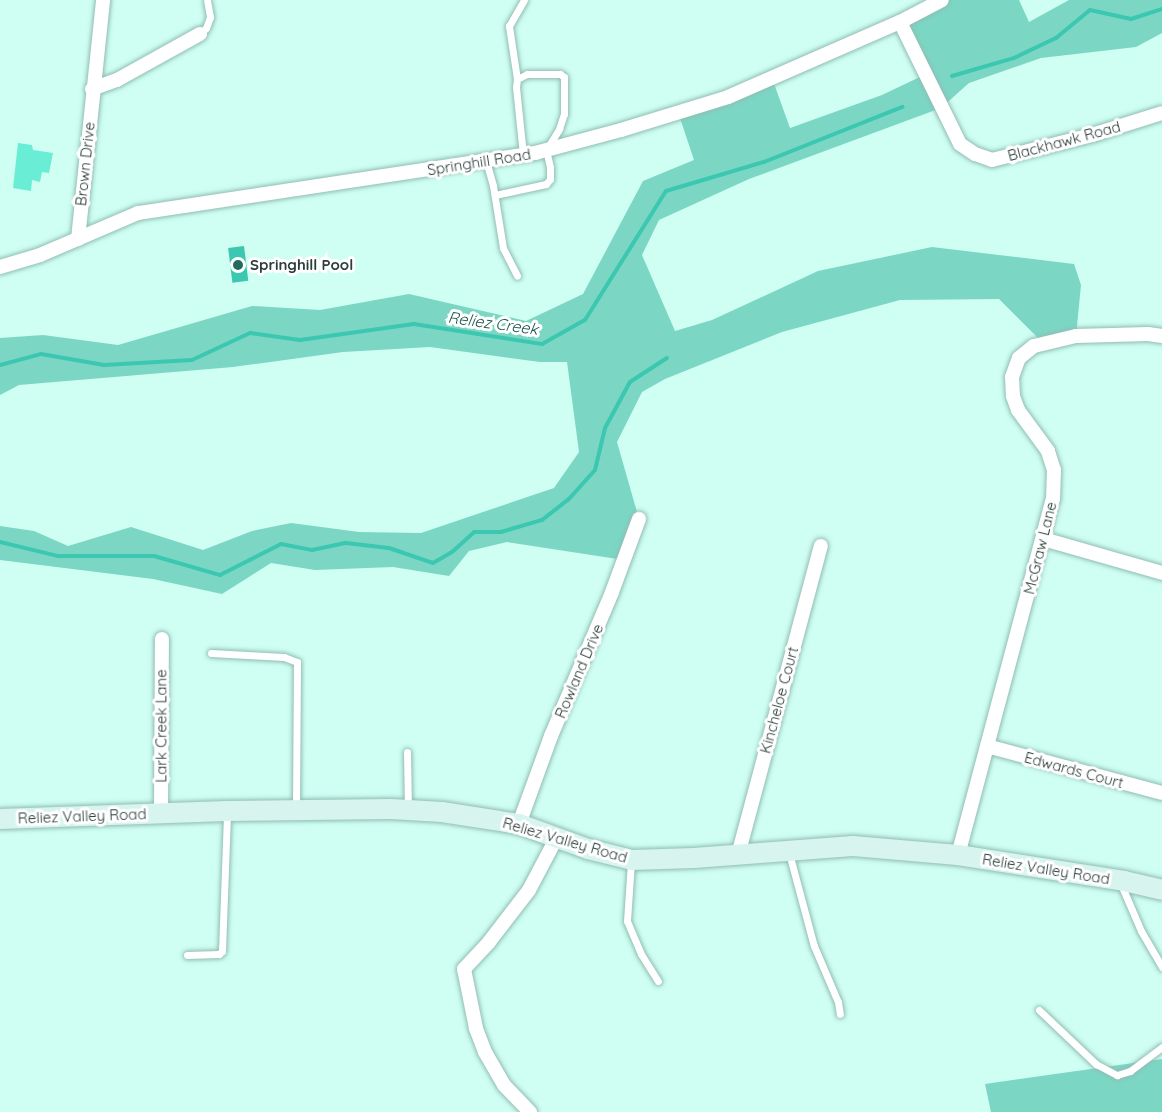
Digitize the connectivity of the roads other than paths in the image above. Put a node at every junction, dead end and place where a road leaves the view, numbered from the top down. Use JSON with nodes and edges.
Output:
{"nodes":[{"id":1,"x":103,"y":0,"type":"edge"},
{"id":2,"x":207,"y":0,"type":"edge"},
{"id":3,"x":524,"y":0,"type":"edge"},
{"id":4,"x":942,"y":0,"type":"edge"},
{"id":5,"x":900,"y":22,"type":"junction"},
{"id":6,"x":200,"y":34,"type":"joint"},
{"id":7,"x":517,"y":79,"type":"junction"},
{"id":8,"x":92,"y":89,"type":"junction"},
{"id":9,"x":1162,"y":113,"type":"edge"},
{"id":10,"x":546,"y":150,"type":"junction"},
{"id":11,"x":523,"y":155,"type":"junction"},
{"id":12,"x":486,"y":161,"type":"junction"},
{"id":13,"x":495,"y":195,"type":"junction"},
{"id":14,"x":78,"y":239,"type":"junction"},
{"id":15,"x":0,"y":267,"type":"edge"},
{"id":16,"x":517,"y":276,"type":"dead end"},
{"id":17,"x":1162,"y":336,"type":"edge"},
{"id":18,"x":639,"y":519,"type":"dead end"},
{"id":19,"x":1043,"y":539,"type":"junction"},
{"id":20,"x":821,"y":546,"type":"dead end"},
{"id":21,"x":1162,"y":573,"type":"edge"},
{"id":22,"x":162,"y":639,"type":"dead end"},
{"id":23,"x":211,"y":654,"type":"dead end"},
{"id":24,"x":987,"y":746,"type":"junction"},
{"id":25,"x":407,"y":752,"type":"dead end"},
{"id":26,"x":1162,"y":793,"type":"edge"},
{"id":27,"x":296,"y":810,"type":"junction"},
{"id":28,"x":408,"y":810,"type":"junction"},
{"id":29,"x":227,"y":811,"type":"junction"},
{"id":30,"x":161,"y":812,"type":"junction"},
{"id":31,"x":0,"y":819,"type":"edge"},
{"id":32,"x":519,"y":824,"type":"junction"},
{"id":33,"x":557,"y":837,"type":"junction"},
{"id":34,"x":788,"y":851,"type":"junction"},
{"id":35,"x":738,"y":855,"type":"junction"},
{"id":36,"x":958,"y":855,"type":"junction"},
{"id":37,"x":632,"y":860,"type":"junction"},
{"id":38,"x":1119,"y":880,"type":"junction"},
{"id":39,"x":1162,"y":890,"type":"edge"},
{"id":40,"x":186,"y":955,"type":"dead end"},
{"id":41,"x":1162,"y":967,"type":"edge"},
{"id":42,"x":658,"y":981,"type":"dead end"},
{"id":43,"x":1039,"y":1010,"type":"dead end"},
{"id":44,"x":840,"y":1014,"type":"dead end"},
{"id":45,"x":1162,"y":1047,"type":"edge"},
{"id":46,"x":530,"y":1112,"type":"edge"}],
"edges":[{"from":1,"to":8,"type":"street","name":"Brown Drive"},
{"from":2,"to":6,"type":"lane"},
{"from":3,"to":7,"type":"lane"},
{"from":4,"to":5,"type":"street","name":"Springhill Road"},
{"from":5,"to":9,"type":"street","name":"Blackhawk Road"},
{"from":5,"to":10,"type":"street","name":"Springhill Road"},
{"from":6,"to":8,"type":"street"},
{"from":7,"to":10,"type":"lane"},
{"from":7,"to":11,"type":"lane"},
{"from":8,"to":14,"type":"street","name":"Brown Drive"},
{"from":10,"to":11,"type":"street","name":"Springhill Road"},
{"from":10,"to":13,"type":"lane"},
{"from":11,"to":12,"type":"street","name":"Springhill Road"},
{"from":12,"to":13,"type":"lane"},
{"from":12,"to":14,"type":"street","name":"Springhill Road"},
{"from":13,"to":16,"type":"lane"},
{"from":14,"to":15,"type":"street","name":"Springhill Road"},
{"from":17,"to":19,"type":"street","name":"McGraw Lane"},
{"from":18,"to":32,"type":"street","name":"Rowland Drive"},
{"from":19,"to":21,"type":"street"},
{"from":19,"to":24,"type":"street","name":"McGraw Lane"},
{"from":20,"to":35,"type":"street","name":"Kincheloe Court"},
{"from":22,"to":30,"type":"street","name":"Lark Creek Lane"},
{"from":23,"to":27,"type":"lane"},
{"from":24,"to":26,"type":"street","name":"Edwards Court"},
{"from":24,"to":36,"type":"street","name":"McGraw Lane"},
{"from":25,"to":28,"type":"lane"},
{"from":27,"to":28,"type":"main road","name":"Reliez Valley Road"},
{"from":27,"to":29,"type":"main road","name":"Reliez Valley Road"},
{"from":28,"to":32,"type":"main road","name":"Reliez Valley Road"},
{"from":29,"to":30,"type":"main road","name":"Reliez Valley Road"},
{"from":29,"to":40,"type":"lane"},
{"from":30,"to":31,"type":"main road","name":"Reliez Valley Road"},
{"from":32,"to":33,"type":"main road","name":"Reliez Valley Road"},
{"from":33,"to":37,"type":"main road","name":"Reliez Valley Road"},
{"from":33,"to":46,"type":"street"},
{"from":34,"to":35,"type":"main road","name":"Reliez Valley Road"},
{"from":34,"to":36,"type":"main road","name":"Reliez Valley Road"},
{"from":34,"to":44,"type":"lane"},
{"from":35,"to":37,"type":"main road","name":"Reliez Valley Road"},
{"from":36,"to":38,"type":"main road","name":"Reliez Valley Road"},
{"from":37,"to":42,"type":"lane"},
{"from":38,"to":39,"type":"main road","name":"Reliez Valley Road"},
{"from":38,"to":41,"type":"lane"},
{"from":43,"to":45,"type":"lane"}]}
